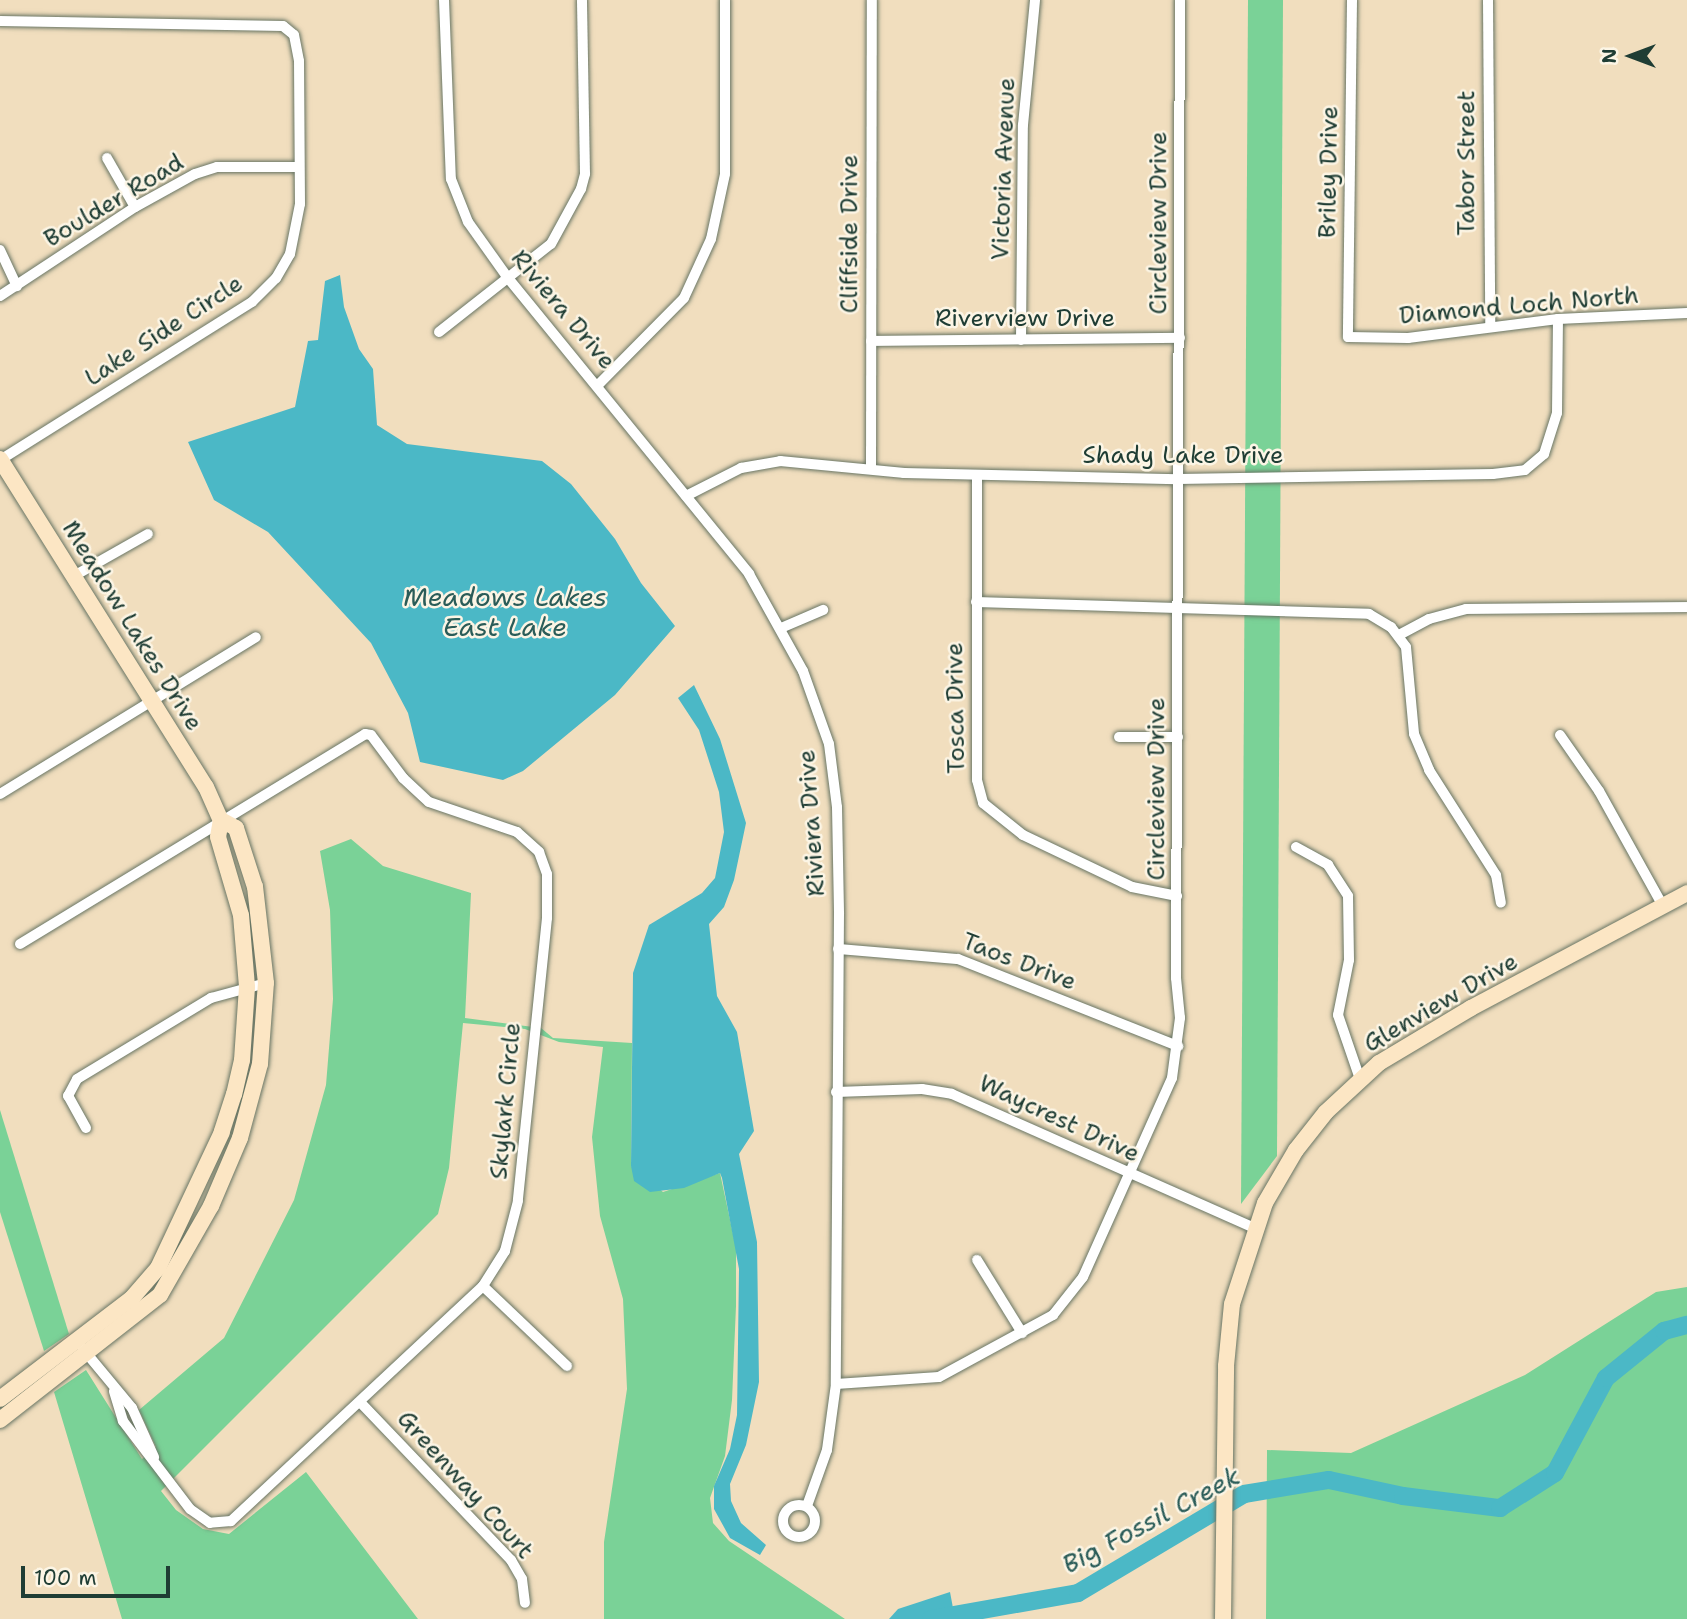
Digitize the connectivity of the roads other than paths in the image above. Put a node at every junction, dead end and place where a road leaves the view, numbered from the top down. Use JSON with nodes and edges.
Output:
{"nodes":[{"id":1,"x":444,"y":0,"type":"edge"},
{"id":2,"x":582,"y":0,"type":"edge"},
{"id":3,"x":725,"y":0,"type":"edge"},
{"id":4,"x":872,"y":0,"type":"edge"},
{"id":5,"x":1035,"y":0,"type":"edge"},
{"id":6,"x":1181,"y":0,"type":"edge"},
{"id":7,"x":1352,"y":0,"type":"edge"},
{"id":8,"x":1488,"y":0,"type":"edge"},
{"id":9,"x":0,"y":21,"type":"edge"},
{"id":10,"x":107,"y":158,"type":"dead end"},
{"id":11,"x":299,"y":167,"type":"junction"},
{"id":12,"x":135,"y":207,"type":"junction"},
{"id":13,"x":0,"y":250,"type":"edge"},
{"id":14,"x":508,"y":278,"type":"junction"},
{"id":15,"x":17,"y":286,"type":"junction"},
{"id":16,"x":0,"y":296,"type":"edge"},
{"id":17,"x":1687,"y":313,"type":"edge"},
{"id":18,"x":1558,"y":319,"type":"junction"},
{"id":19,"x":1490,"y":327,"type":"junction"},
{"id":20,"x":439,"y":332,"type":"dead end"},
{"id":21,"x":1180,"y":338,"type":"junction"},
{"id":22,"x":1021,"y":340,"type":"junction"},
{"id":23,"x":1355,"y":340,"type":"joint"},
{"id":24,"x":871,"y":341,"type":"junction"},
{"id":25,"x":598,"y":385,"type":"junction"},
{"id":26,"x":0,"y":459,"type":"edge"},
{"id":27,"x":871,"y":469,"type":"junction"},
{"id":28,"x":977,"y":476,"type":"junction"},
{"id":29,"x":1178,"y":479,"type":"junction"},
{"id":30,"x":686,"y":496,"type":"junction"},
{"id":31,"x":148,"y":534,"type":"dead end"},
{"id":32,"x":74,"y":576,"type":"junction"},
{"id":33,"x":976,"y":602,"type":"junction"},
{"id":34,"x":1180,"y":607,"type":"junction"},
{"id":35,"x":1687,"y":607,"type":"edge"},
{"id":36,"x":823,"y":610,"type":"dead end"},
{"id":37,"x":781,"y":628,"type":"junction"},
{"id":38,"x":1399,"y":635,"type":"junction"},
{"id":39,"x":256,"y":637,"type":"dead end"},
{"id":40,"x":151,"y":698,"type":"junction"},
{"id":41,"x":1560,"y":735,"type":"dead end"},
{"id":42,"x":1119,"y":737,"type":"dead end"},
{"id":43,"x":1178,"y":737,"type":"junction"},
{"id":44,"x":0,"y":794,"type":"edge"},
{"id":45,"x":220,"y":820,"type":"junction"},
{"id":46,"x":1296,"y":847,"type":"dead end"},
{"id":47,"x":1687,"y":893,"type":"edge"},
{"id":48,"x":1177,"y":896,"type":"junction"},
{"id":49,"x":1501,"y":903,"type":"dead end"},
{"id":50,"x":1663,"y":905,"type":"junction"},
{"id":51,"x":20,"y":944,"type":"dead end"},
{"id":52,"x":838,"y":949,"type":"junction"},
{"id":53,"x":266,"y":983,"type":"junction"},
{"id":54,"x":247,"y":987,"type":"junction"},
{"id":55,"x":1178,"y":1046,"type":"junction"},
{"id":56,"x":1360,"y":1079,"type":"junction"},
{"id":57,"x":836,"y":1092,"type":"junction"},
{"id":58,"x":86,"y":1128,"type":"dead end"},
{"id":59,"x":1131,"y":1175,"type":"junction"},
{"id":60,"x":1255,"y":1228,"type":"junction"},
{"id":61,"x":977,"y":1260,"type":"dead end"},
{"id":62,"x":483,"y":1286,"type":"junction"},
{"id":63,"x":1022,"y":1333,"type":"junction"},
{"id":64,"x":82,"y":1348,"type":"junction"},
{"id":65,"x":567,"y":1366,"type":"dead end"},
{"id":66,"x":836,"y":1384,"type":"junction"},
{"id":67,"x":0,"y":1399,"type":"edge"},
{"id":68,"x":360,"y":1402,"type":"junction"},
{"id":69,"x":0,"y":1420,"type":"edge"},
{"id":70,"x":807,"y":1507,"type":"dead end"},
{"id":71,"x":525,"y":1603,"type":"dead end"},
{"id":72,"x":1223,"y":1619,"type":"edge"}],
"edges":[{"from":1,"to":14,"type":"street","name":"Riviera Drive"},
{"from":2,"to":14,"type":"street"},
{"from":3,"to":25,"type":"street"},
{"from":4,"to":24,"type":"street","name":"Cliffside Drive"},
{"from":5,"to":22,"type":"street","name":"Victoria Avenue"},
{"from":6,"to":21,"type":"street","name":"Circleview Drive"},
{"from":7,"to":23,"type":"street","name":"Briley Drive"},
{"from":8,"to":19,"type":"street","name":"Tabor Street"},
{"from":9,"to":11,"type":"street","name":"Lake Side Circle"},
{"from":10,"to":12,"type":"street"},
{"from":11,"to":12,"type":"street","name":"Boulder Road"},
{"from":11,"to":26,"type":"street","name":"Lake Side Circle"},
{"from":12,"to":15,"type":"street","name":"Boulder Road"},
{"from":13,"to":15,"type":"street"},
{"from":14,"to":20,"type":"street"},
{"from":14,"to":25,"type":"street","name":"Riviera Drive"},
{"from":15,"to":16,"type":"street","name":"Boulder Road"},
{"from":17,"to":18,"type":"street","name":"Diamond Loch North"},
{"from":18,"to":19,"type":"street","name":"Diamond Loch North"},
{"from":18,"to":29,"type":"street","name":"Shady Lake Drive"},
{"from":19,"to":23,"type":"street","name":"Diamond Loch North"},
{"from":21,"to":22,"type":"street","name":"Riverview Drive"},
{"from":21,"to":29,"type":"street","name":"Circleview Drive"},
{"from":22,"to":24,"type":"street","name":"Riverview Drive"},
{"from":24,"to":27,"type":"street","name":"Cliffside Drive"},
{"from":25,"to":30,"type":"street","name":"Riviera Drive"},
{"from":26,"to":32,"type":"street","name":"Meadow Lakes Drive"},
{"from":27,"to":28,"type":"street","name":"Shady Lake Drive"},
{"from":27,"to":30,"type":"street","name":"Shady Lake Drive"},
{"from":28,"to":29,"type":"street","name":"Shady Lake Drive"},
{"from":28,"to":33,"type":"street","name":"Tosca Drive"},
{"from":29,"to":34,"type":"street","name":"Circleview Drive"},
{"from":30,"to":37,"type":"street","name":"Riviera Drive"},
{"from":31,"to":32,"type":"street"},
{"from":32,"to":40,"type":"street","name":"Meadow Lakes Drive"},
{"from":33,"to":34,"type":"street"},
{"from":33,"to":48,"type":"street","name":"Tosca Drive"},
{"from":34,"to":38,"type":"street"},
{"from":34,"to":43,"type":"street","name":"Circleview Drive"},
{"from":35,"to":38,"type":"street"},
{"from":36,"to":37,"type":"street"},
{"from":37,"to":52,"type":"street","name":"Riviera Drive"},
{"from":38,"to":49,"type":"street"},
{"from":39,"to":40,"type":"street"},
{"from":40,"to":44,"type":"street"},
{"from":40,"to":45,"type":"street","name":"Meadow Lakes Drive"},
{"from":41,"to":50,"type":"street"},
{"from":42,"to":43,"type":"street"},
{"from":43,"to":48,"type":"street","name":"Circleview Drive"},
{"from":45,"to":51,"type":"street"},
{"from":45,"to":53,"type":"street","name":"Meadow Lakes Drive"},
{"from":45,"to":54,"type":"street","name":"Meadow Lakes Drive"},
{"from":45,"to":62,"type":"street","name":"Skylark Circle"},
{"from":46,"to":56,"type":"street"},
{"from":47,"to":50,"type":"street","name":"Glenview Drive"},
{"from":48,"to":55,"type":"street","name":"Circleview Drive"},
{"from":50,"to":56,"type":"street","name":"Glenview Drive"},
{"from":52,"to":55,"type":"street","name":"Taos Drive"},
{"from":52,"to":57,"type":"street","name":"Riviera Drive"},
{"from":53,"to":54,"type":"street"},
{"from":53,"to":64,"type":"street","name":"Meadow Lakes Drive"},
{"from":54,"to":58,"type":"street"},
{"from":54,"to":64,"type":"street","name":"Meadow Lakes Drive"},
{"from":55,"to":59,"type":"street","name":"Circleview Drive"},
{"from":56,"to":60,"type":"street","name":"Glenview Drive"},
{"from":57,"to":59,"type":"street","name":"Waycrest Drive"},
{"from":57,"to":66,"type":"street","name":"Riviera Drive"},
{"from":59,"to":60,"type":"street","name":"Waycrest Drive"},
{"from":59,"to":63,"type":"street","name":"Circleview Drive"},
{"from":60,"to":72,"type":"street","name":"Glenview Drive"},
{"from":61,"to":63,"type":"street"},
{"from":62,"to":65,"type":"street"},
{"from":62,"to":68,"type":"street","name":"Skylark Circle"},
{"from":63,"to":66,"type":"street","name":"Circleview Drive"},
{"from":64,"to":67,"type":"street","name":"Meadow Lakes Drive"},
{"from":64,"to":68,"type":"street","name":"Skylark Circle"},
{"from":64,"to":69,"type":"street","name":"Meadow Lakes Drive"},
{"from":66,"to":70,"type":"street","name":"Riviera Drive"},
{"from":68,"to":71,"type":"street","name":"Greenway Court"}]}
